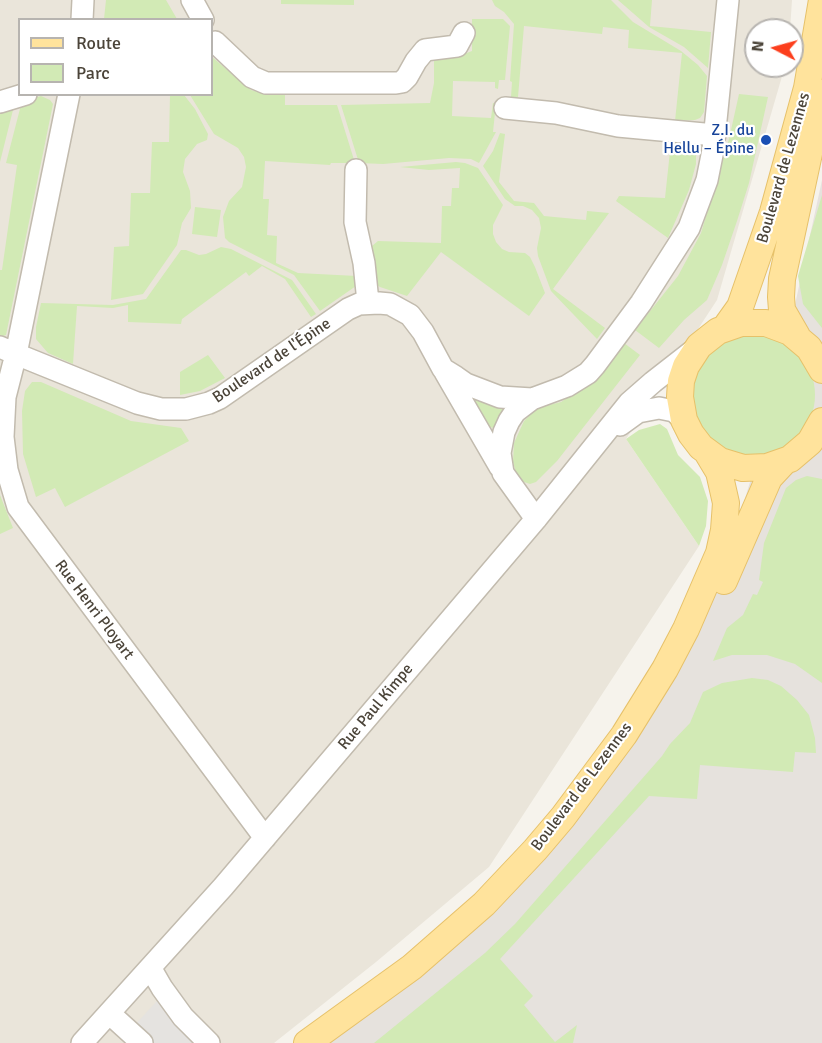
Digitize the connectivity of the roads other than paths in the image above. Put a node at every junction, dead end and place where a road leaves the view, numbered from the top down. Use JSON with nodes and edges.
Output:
{"nodes":[{"id":1,"x":83,"y":0,"type":"edge"},
{"id":2,"x":192,"y":0,"type":"edge"},
{"id":3,"x":728,"y":0,"type":"edge"},
{"id":4,"x":822,"y":0,"type":"edge"},
{"id":5,"x":81,"y":18,"type":"edge"},
{"id":6,"x":201,"y":18,"type":"edge"},
{"id":7,"x":464,"y":33,"type":"dead end"},
{"id":8,"x":213,"y":40,"type":"edge"},
{"id":9,"x":822,"y":92,"type":"edge"},
{"id":10,"x":20,"y":96,"type":"edge"},
{"id":11,"x":69,"y":96,"type":"edge"},
{"id":12,"x":0,"y":102,"type":"edge"},
{"id":13,"x":505,"y":108,"type":"dead end"},
{"id":14,"x":715,"y":135,"type":"junction"},
{"id":15,"x":822,"y":156,"type":"edge"},
{"id":16,"x":356,"y":170,"type":"dead end"},
{"id":17,"x":801,"y":192,"type":"junction"},
{"id":18,"x":368,"y":302,"type":"junction"},
{"id":19,"x":725,"y":328,"type":"junction"},
{"id":20,"x":699,"y":346,"type":"junction"},
{"id":21,"x":809,"y":347,"type":"edge"},
{"id":22,"x":8,"y":350,"type":"edge"},
{"id":23,"x":443,"y":369,"type":"junction"},
{"id":24,"x":822,"y":370,"type":"edge"},
{"id":25,"x":532,"y":399,"type":"junction"},
{"id":26,"x":684,"y":420,"type":"junction"},
{"id":27,"x":822,"y":421,"type":"edge"},
{"id":28,"x":599,"y":442,"type":"junction"},
{"id":29,"x":707,"y":452,"type":"junction"},
{"id":30,"x":783,"y":463,"type":"junction"},
{"id":31,"x":503,"y":473,"type":"junction"},
{"id":32,"x":536,"y":519,"type":"junction"},
{"id":33,"x":265,"y":838,"type":"junction"},
{"id":34,"x":151,"y":969,"type":"junction"},
{"id":35,"x":109,"y":1013,"type":"junction"},
{"id":36,"x":82,"y":1043,"type":"edge"},
{"id":37,"x":142,"y":1043,"type":"edge"},
{"id":38,"x":209,"y":1043,"type":"edge"},
{"id":39,"x":307,"y":1043,"type":"edge"},
{"id":40,"x":330,"y":1043,"type":"edge"}],
"edges":[{"from":1,"to":5,"type":"street"},
{"from":2,"to":6,"type":"street"},
{"from":3,"to":14,"type":"street"},
{"from":4,"to":19,"type":"main road","name":"Boulevard de Lezennes"},
{"from":7,"to":8,"type":"street"},
{"from":9,"to":17,"type":"main road","name":"Boulevard de Lezennes"},
{"from":10,"to":12,"type":"street"},
{"from":11,"to":22,"type":"street"},
{"from":13,"to":14,"type":"street"},
{"from":14,"to":25,"type":"street"},
{"from":15,"to":17,"type":"street"},
{"from":16,"to":18,"type":"street"},
{"from":17,"to":21,"type":"main road","name":"Boulevard de Lezennes"},
{"from":18,"to":22,"type":"street","name":"Boulevard de l'Épine"},
{"from":18,"to":23,"type":"street"},
{"from":19,"to":20,"type":"main road"},
{"from":19,"to":21,"type":"main road"},
{"from":20,"to":26,"type":"main road"},
{"from":20,"to":28,"type":"street","name":"Rue Paul Kimpe"},
{"from":21,"to":24,"type":"main road","name":"Boulevard de Lezennes"},
{"from":22,"to":33,"type":"street","name":"Rue Henri Ployart"},
{"from":23,"to":25,"type":"street"},
{"from":23,"to":31,"type":"street"},
{"from":25,"to":31,"type":"street"},
{"from":26,"to":28,"type":"street","name":"Rue Paul Kimpe"},
{"from":26,"to":29,"type":"main road","name":"Boulevard de Lezennes"},
{"from":27,"to":30,"type":"main road"},
{"from":28,"to":32,"type":"street","name":"Rue Paul Kimpe"},
{"from":29,"to":30,"type":"main road"},
{"from":29,"to":39,"type":"main road","name":"Boulevard de Lezennes"},
{"from":30,"to":40,"type":"main road","name":"Boulevard de Lezennes"},
{"from":31,"to":32,"type":"street"},
{"from":32,"to":33,"type":"street","name":"Rue Paul Kimpe"},
{"from":33,"to":34,"type":"street","name":"Rue Paul Kimpe"},
{"from":34,"to":35,"type":"street","name":"Rue Paul Kimpe"},
{"from":34,"to":38,"type":"street"},
{"from":35,"to":36,"type":"street","name":"Rue Paul Kimpe"},
{"from":35,"to":37,"type":"street"}]}
